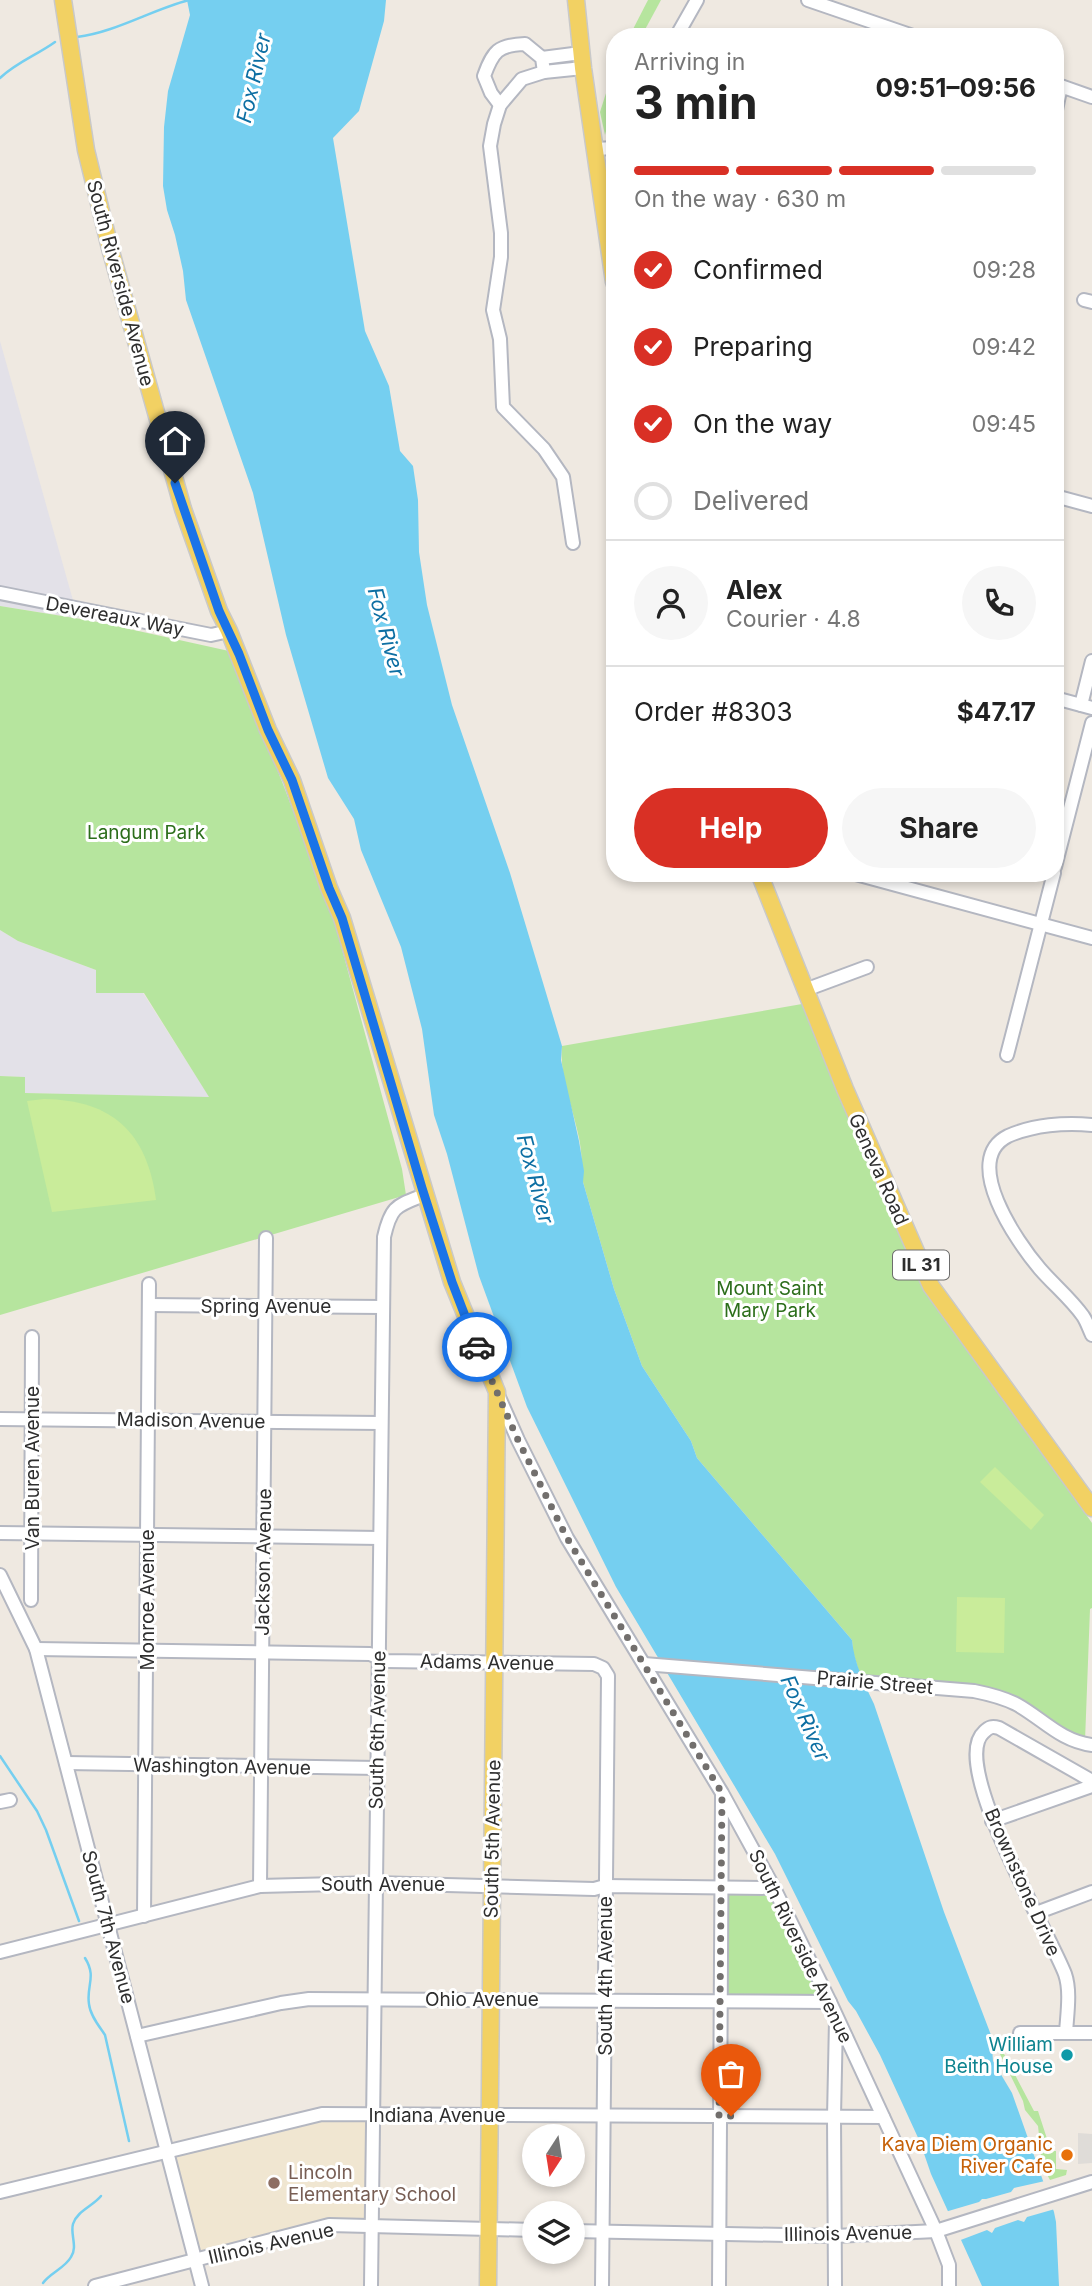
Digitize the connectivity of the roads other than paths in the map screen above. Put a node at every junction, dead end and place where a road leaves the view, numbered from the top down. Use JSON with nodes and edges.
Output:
{"nodes":[{"id":1,"x":63,"y":0,"type":"edge"},
{"id":2,"x":576,"y":0,"type":"edge"},
{"id":3,"x":697,"y":0,"type":"edge"},
{"id":4,"x":808,"y":0,"type":"edge"},
{"id":5,"x":680,"y":28,"type":"edge"},
{"id":6,"x":890,"y":28,"type":"edge"},
{"id":7,"x":542,"y":58,"type":"junction"},
{"id":8,"x":582,"y":60,"type":"junction"},
{"id":9,"x":544,"y":72,"type":"junction"},
{"id":10,"x":1064,"y":87,"type":"edge"},
{"id":11,"x":1092,"y":97,"type":"edge"},
{"id":12,"x":500,"y":104,"type":"junction"},
{"id":13,"x":606,"y":148,"type":"edge"},
{"id":14,"x":596,"y":149,"type":"junction"},
{"id":15,"x":606,"y":184,"type":"edge"},
{"id":16,"x":1064,"y":498,"type":"edge"},
{"id":17,"x":1092,"y":506,"type":"edge"},
{"id":18,"x":573,"y":543,"type":"dead end"},
{"id":19,"x":0,"y":593,"type":"edge"},
{"id":20,"x":229,"y":631,"type":"junction"},
{"id":21,"x":1092,"y":661,"type":"edge"},
{"id":22,"x":1064,"y":701,"type":"edge"},
{"id":23,"x":1087,"y":707,"type":"edge"},
{"id":24,"x":1092,"y":723,"type":"edge"},
{"id":25,"x":1064,"y":832,"type":"edge"},
{"id":26,"x":763,"y":882,"type":"edge"},
{"id":27,"x":908,"y":882,"type":"edge"},
{"id":28,"x":1052,"y":882,"type":"edge"},
{"id":29,"x":1041,"y":924,"type":"junction"},
{"id":30,"x":1092,"y":938,"type":"edge"},
{"id":31,"x":867,"y":967,"type":"dead end"},
{"id":32,"x":805,"y":990,"type":"junction"},
{"id":33,"x":1007,"y":1055,"type":"dead end"},
{"id":34,"x":1092,"y":1125,"type":"edge"},
{"id":35,"x":424,"y":1195,"type":"junction"},
{"id":36,"x":266,"y":1238,"type":"dead end"},
{"id":37,"x":149,"y":1284,"type":"dead end"},
{"id":38,"x":149,"y":1305,"type":"junction"},
{"id":39,"x":266,"y":1307,"type":"junction"},
{"id":40,"x":383,"y":1307,"type":"junction"},
{"id":41,"x":1092,"y":1335,"type":"edge"},
{"id":42,"x":32,"y":1337,"type":"dead end"},
{"id":43,"x":497,"y":1392,"type":"junction"},
{"id":44,"x":33,"y":1418,"type":"junction"},
{"id":45,"x":0,"y":1419,"type":"edge"},
{"id":46,"x":148,"y":1420,"type":"junction"},
{"id":47,"x":264,"y":1421,"type":"junction"},
{"id":48,"x":381,"y":1423,"type":"junction"},
{"id":49,"x":1092,"y":1508,"type":"edge"},
{"id":50,"x":0,"y":1533,"type":"edge"},
{"id":51,"x":32,"y":1533,"type":"junction"},
{"id":52,"x":147,"y":1535,"type":"junction"},
{"id":53,"x":263,"y":1536,"type":"junction"},
{"id":54,"x":380,"y":1538,"type":"junction"},
{"id":55,"x":0,"y":1575,"type":"edge"},
{"id":56,"x":31,"y":1600,"type":"dead end"},
{"id":57,"x":36,"y":1650,"type":"junction"},
{"id":58,"x":147,"y":1650,"type":"junction"},
{"id":59,"x":262,"y":1652,"type":"junction"},
{"id":60,"x":378,"y":1657,"type":"junction"},
{"id":61,"x":493,"y":1662,"type":"junction"},
{"id":62,"x":644,"y":1664,"type":"junction"},
{"id":63,"x":603,"y":1668,"type":"joint"},
{"id":64,"x":1092,"y":1745,"type":"edge"},
{"id":65,"x":66,"y":1763,"type":"junction"},
{"id":66,"x":147,"y":1764,"type":"junction"},
{"id":67,"x":262,"y":1766,"type":"junction"},
{"id":68,"x":378,"y":1768,"type":"junction"},
{"id":69,"x":1092,"y":1783,"type":"edge"},
{"id":70,"x":722,"y":1793,"type":"junction"},
{"id":71,"x":992,"y":1821,"type":"junction"},
{"id":72,"x":375,"y":1883,"type":"junction"},
{"id":73,"x":491,"y":1884,"type":"junction"},
{"id":74,"x":260,"y":1886,"type":"junction"},
{"id":75,"x":605,"y":1886,"type":"junction"},
{"id":76,"x":720,"y":1887,"type":"junction"},
{"id":77,"x":774,"y":1888,"type":"junction"},
{"id":78,"x":1092,"y":1892,"type":"edge"},
{"id":79,"x":1036,"y":1913,"type":"junction"},
{"id":80,"x":144,"y":1916,"type":"junction"},
{"id":81,"x":108,"y":1926,"type":"junction"},
{"id":82,"x":0,"y":1952,"type":"edge"},
{"id":83,"x":374,"y":1998,"type":"junction"},
{"id":84,"x":490,"y":2000,"type":"junction"},
{"id":85,"x":605,"y":2000,"type":"junction"},
{"id":86,"x":720,"y":2002,"type":"junction"},
{"id":87,"x":830,"y":2002,"type":"junction"},
{"id":88,"x":836,"y":2015,"type":"junction"},
{"id":89,"x":1020,"y":2033,"type":"dead end"},
{"id":90,"x":1066,"y":2033,"type":"junction"},
{"id":91,"x":1092,"y":2033,"type":"edge"},
{"id":92,"x":137,"y":2036,"type":"junction"},
{"id":93,"x":372,"y":2114,"type":"junction"},
{"id":94,"x":489,"y":2115,"type":"junction"},
{"id":95,"x":604,"y":2115,"type":"junction"},
{"id":96,"x":719,"y":2116,"type":"junction"},
{"id":97,"x":834,"y":2117,"type":"junction"},
{"id":98,"x":883,"y":2117,"type":"junction"},
{"id":99,"x":167,"y":2150,"type":"junction"},
{"id":100,"x":1092,"y":2182,"type":"edge"},
{"id":101,"x":0,"y":2192,"type":"edge"},
{"id":102,"x":371,"y":2228,"type":"junction"},
{"id":103,"x":487,"y":2228,"type":"junction"},
{"id":104,"x":522,"y":2229,"type":"edge"},
{"id":105,"x":585,"y":2231,"type":"edge"},
{"id":106,"x":936,"y":2231,"type":"junction"},
{"id":107,"x":603,"y":2232,"type":"junction"},
{"id":108,"x":720,"y":2233,"type":"junction"},
{"id":109,"x":835,"y":2236,"type":"junction"},
{"id":110,"x":195,"y":2261,"type":"junction"},
{"id":111,"x":95,"y":2286,"type":"edge"},
{"id":112,"x":202,"y":2286,"type":"edge"},
{"id":113,"x":370,"y":2286,"type":"edge"},
{"id":114,"x":488,"y":2286,"type":"edge"},
{"id":115,"x":602,"y":2286,"type":"edge"},
{"id":116,"x":719,"y":2286,"type":"edge"},
{"id":117,"x":835,"y":2286,"type":"edge"},
{"id":118,"x":949,"y":2286,"type":"edge"}],
"edges":[{"from":1,"to":20,"type":"main road","name":"South Riverside Avenue"},
{"from":2,"to":8,"type":"main road"},
{"from":3,"to":5,"type":"street"},
{"from":4,"to":6,"type":"street"},
{"from":7,"to":8,"type":"street"},
{"from":7,"to":9,"type":"street"},
{"from":7,"to":12,"type":"street"},
{"from":8,"to":9,"type":"street"},
{"from":8,"to":14,"type":"main road"},
{"from":9,"to":12,"type":"street"},
{"from":10,"to":11,"type":"street"},
{"from":12,"to":18,"type":"street"},
{"from":13,"to":14,"type":"street"},
{"from":14,"to":15,"type":"main road"},
{"from":16,"to":17,"type":"street"},
{"from":19,"to":20,"type":"street","name":"Devereaux Way"},
{"from":20,"to":35,"type":"main road","name":"South Riverside Avenue"},
{"from":21,"to":23,"type":"street"},
{"from":22,"to":23,"type":"street"},
{"from":24,"to":25,"type":"street"},
{"from":26,"to":32,"type":"main road","name":"Geneva Road","number":"IL 31"},
{"from":27,"to":29,"type":"street"},
{"from":28,"to":29,"type":"street"},
{"from":29,"to":30,"type":"street"},
{"from":29,"to":33,"type":"street"},
{"from":31,"to":32,"type":"street"},
{"from":32,"to":49,"type":"main road","name":"Geneva Road","number":"IL 31"},
{"from":34,"to":41,"type":"street"},
{"from":35,"to":40,"type":"street","name":"South 6th Avenue"},
{"from":35,"to":43,"type":"main road","name":"South Riverside Avenue"},
{"from":36,"to":39,"type":"street","name":"Jackson Avenue"},
{"from":37,"to":38,"type":"street","name":"Monroe Avenue"},
{"from":38,"to":39,"type":"street","name":"Spring Avenue"},
{"from":38,"to":46,"type":"street","name":"Monroe Avenue"},
{"from":39,"to":40,"type":"street","name":"Spring Avenue"},
{"from":39,"to":47,"type":"street","name":"Jackson Avenue"},
{"from":40,"to":48,"type":"street","name":"South 6th Avenue"},
{"from":42,"to":44,"type":"street","name":"Van Buren Avenue"},
{"from":43,"to":61,"type":"main road","name":"South 5th Avenue"},
{"from":43,"to":62,"type":"street","name":"South Riverside Avenue"},
{"from":44,"to":45,"type":"street","name":"Madison Avenue"},
{"from":44,"to":46,"type":"street","name":"Madison Avenue"},
{"from":44,"to":51,"type":"street","name":"Van Buren Avenue"},
{"from":46,"to":47,"type":"street","name":"Madison Avenue"},
{"from":46,"to":52,"type":"street","name":"Monroe Avenue"},
{"from":47,"to":48,"type":"street","name":"Madison Avenue"},
{"from":47,"to":53,"type":"street","name":"Jackson Avenue"},
{"from":48,"to":54,"type":"street","name":"South 6th Avenue"},
{"from":50,"to":51,"type":"street"},
{"from":51,"to":52,"type":"street"},
{"from":51,"to":56,"type":"street","name":"Van Buren Avenue"},
{"from":52,"to":53,"type":"street"},
{"from":52,"to":58,"type":"street","name":"Monroe Avenue"},
{"from":53,"to":54,"type":"street"},
{"from":53,"to":59,"type":"street","name":"Jackson Avenue"},
{"from":54,"to":60,"type":"street","name":"South 6th Avenue"},
{"from":55,"to":57,"type":"street","name":"South 7th Avenue"},
{"from":57,"to":58,"type":"street","name":"Adams Avenue"},
{"from":57,"to":65,"type":"street","name":"South 7th Avenue"},
{"from":58,"to":59,"type":"street","name":"Adams Avenue"},
{"from":58,"to":66,"type":"street","name":"Monroe Avenue"},
{"from":59,"to":60,"type":"street","name":"Adams Avenue"},
{"from":59,"to":67,"type":"street","name":"Jackson Avenue"},
{"from":60,"to":61,"type":"street","name":"Adams Avenue"},
{"from":60,"to":68,"type":"street","name":"South 6th Avenue"},
{"from":61,"to":63,"type":"street","name":"Adams Avenue"},
{"from":61,"to":73,"type":"main road","name":"South 5th Avenue"},
{"from":62,"to":64,"type":"street","name":"Prairie Street"},
{"from":62,"to":70,"type":"street","name":"South Riverside Avenue"},
{"from":63,"to":75,"type":"street","name":"South 4th Avenue"},
{"from":65,"to":66,"type":"street","name":"Washington Avenue"},
{"from":65,"to":81,"type":"street","name":"South 7th Avenue"},
{"from":66,"to":67,"type":"street","name":"Washington Avenue"},
{"from":66,"to":80,"type":"street","name":"Monroe Avenue"},
{"from":67,"to":68,"type":"street","name":"Washington Avenue"},
{"from":67,"to":74,"type":"street","name":"Jackson Avenue"},
{"from":68,"to":72,"type":"street","name":"South 6th Avenue"},
{"from":69,"to":71,"type":"street"},
{"from":69,"to":71,"type":"street","name":"Brownstone Drive"},
{"from":70,"to":76,"type":"street"},
{"from":70,"to":77,"type":"street","name":"South Riverside Avenue"},
{"from":71,"to":79,"type":"street","name":"Brownstone Drive"},
{"from":72,"to":73,"type":"street","name":"South Avenue"},
{"from":72,"to":74,"type":"street","name":"South Avenue"},
{"from":72,"to":83,"type":"street","name":"South 6th Avenue"},
{"from":73,"to":75,"type":"street","name":"South Avenue"},
{"from":73,"to":84,"type":"main road","name":"South 5th Avenue"},
{"from":74,"to":80,"type":"street","name":"South Avenue"},
{"from":75,"to":76,"type":"street","name":"South Avenue"},
{"from":75,"to":85,"type":"street","name":"South 4th Avenue"},
{"from":76,"to":77,"type":"street","name":"South Avenue"},
{"from":76,"to":86,"type":"street"},
{"from":77,"to":87,"type":"street","name":"South Riverside Avenue"},
{"from":78,"to":79,"type":"street"},
{"from":79,"to":90,"type":"street","name":"Brownstone Drive"},
{"from":80,"to":81,"type":"street","name":"South Avenue"},
{"from":81,"to":82,"type":"street","name":"South Avenue"},
{"from":81,"to":92,"type":"street","name":"South 7th Avenue"},
{"from":83,"to":84,"type":"street","name":"Ohio Avenue"},
{"from":83,"to":92,"type":"street","name":"Ohio Avenue"},
{"from":83,"to":93,"type":"street","name":"South 6th Avenue"},
{"from":84,"to":85,"type":"street","name":"Ohio Avenue"},
{"from":84,"to":94,"type":"main road","name":"South 5th Avenue"},
{"from":85,"to":86,"type":"street","name":"Ohio Avenue"},
{"from":85,"to":95,"type":"street","name":"South 4th Avenue"},
{"from":86,"to":87,"type":"street","name":"Ohio Avenue"},
{"from":86,"to":96,"type":"street"},
{"from":87,"to":88,"type":"street","name":"South Riverside Avenue"},
{"from":88,"to":97,"type":"street"},
{"from":88,"to":98,"type":"street","name":"South Riverside Avenue"},
{"from":89,"to":90,"type":"street"},
{"from":90,"to":91,"type":"street"},
{"from":92,"to":99,"type":"street","name":"South 7th Avenue"},
{"from":93,"to":94,"type":"street","name":"Indiana Avenue"},
{"from":93,"to":99,"type":"street","name":"Indiana Avenue"},
{"from":93,"to":102,"type":"street","name":"South 6th Avenue"},
{"from":94,"to":95,"type":"street","name":"Indiana Avenue"},
{"from":94,"to":103,"type":"main road","name":"South 5th Avenue"},
{"from":95,"to":96,"type":"street","name":"Indiana Avenue"},
{"from":95,"to":107,"type":"street","name":"South 4th Avenue"},
{"from":96,"to":97,"type":"street","name":"Indiana Avenue"},
{"from":96,"to":108,"type":"street"},
{"from":97,"to":98,"type":"street","name":"Indiana Avenue"},
{"from":97,"to":109,"type":"street"},
{"from":98,"to":106,"type":"street","name":"South Riverside Avenue"},
{"from":99,"to":101,"type":"street","name":"Indiana Avenue"},
{"from":99,"to":110,"type":"street","name":"South 7th Avenue"},
{"from":100,"to":106,"type":"street","name":"Illinois Avenue"},
{"from":102,"to":103,"type":"street","name":"Illinois Avenue"},
{"from":102,"to":110,"type":"street","name":"Illinois Avenue"},
{"from":102,"to":113,"type":"street","name":"South 6th Avenue"},
{"from":103,"to":104,"type":"street","name":"Illinois Avenue"},
{"from":103,"to":114,"type":"main road","name":"South 5th Avenue"},
{"from":105,"to":107,"type":"street","name":"Illinois Avenue"},
{"from":106,"to":109,"type":"street","name":"Illinois Avenue"},
{"from":106,"to":118,"type":"street","name":"South Riverside Avenue"},
{"from":107,"to":108,"type":"street","name":"Illinois Avenue"},
{"from":107,"to":115,"type":"street","name":"South 4th Avenue"},
{"from":108,"to":109,"type":"street","name":"Illinois Avenue"},
{"from":108,"to":116,"type":"street"},
{"from":109,"to":117,"type":"street"},
{"from":110,"to":111,"type":"street","name":"Illinois Avenue"},
{"from":110,"to":112,"type":"street","name":"South 7th Avenue"}]}
